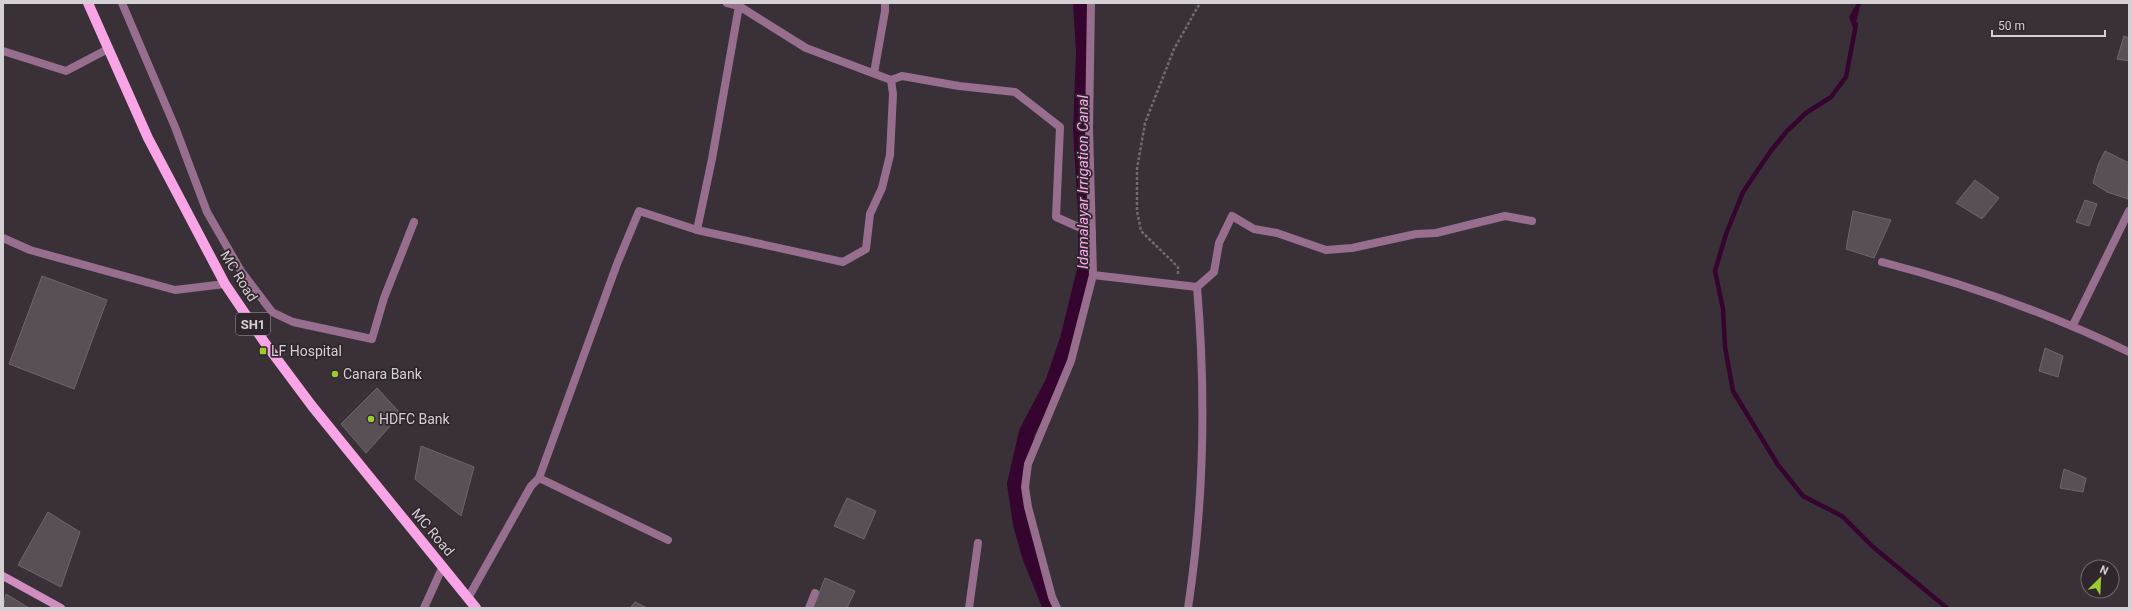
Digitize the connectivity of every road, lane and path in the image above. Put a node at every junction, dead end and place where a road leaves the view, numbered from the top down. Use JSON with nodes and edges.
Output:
{"nodes":[{"id":1,"x":88,"y":3,"type":"edge"},
{"id":2,"x":122,"y":3,"type":"edge"},
{"id":3,"x":726,"y":3,"type":"edge"},
{"id":4,"x":885,"y":3,"type":"edge"},
{"id":5,"x":1091,"y":3,"type":"edge"},
{"id":6,"x":1200,"y":3,"type":"edge"},
{"id":7,"x":739,"y":6,"type":"junction"},
{"id":8,"x":108,"y":49,"type":"junction"},
{"id":9,"x":3,"y":51,"type":"edge"},
{"id":10,"x":874,"y":74,"type":"junction"},
{"id":11,"x":891,"y":80,"type":"junction"},
{"id":12,"x":2129,"y":212,"type":"edge"},
{"id":13,"x":1532,"y":221,"type":"dead end"},
{"id":14,"x":414,"y":222,"type":"dead end"},
{"id":15,"x":696,"y":230,"type":"junction"},
{"id":16,"x":1092,"y":233,"type":"junction"},
{"id":17,"x":3,"y":238,"type":"edge"},
{"id":18,"x":1882,"y":262,"type":"dead end"},
{"id":19,"x":1093,"y":275,"type":"junction"},
{"id":20,"x":225,"y":284,"type":"junction"},
{"id":21,"x":1178,"y":285,"type":"junction"},
{"id":22,"x":1196,"y":287,"type":"junction"},
{"id":23,"x":2073,"y":325,"type":"junction"},
{"id":24,"x":2129,"y":352,"type":"edge"},
{"id":25,"x":539,"y":478,"type":"junction"},
{"id":26,"x":668,"y":540,"type":"dead end"},
{"id":27,"x":978,"y":543,"type":"dead end"},
{"id":28,"x":443,"y":566,"type":"junction"},
{"id":29,"x":3,"y":576,"type":"edge"},
{"id":30,"x":815,"y":593,"type":"dead end"},
{"id":31,"x":468,"y":598,"type":"junction"},
{"id":32,"x":61,"y":608,"type":"edge"},
{"id":33,"x":424,"y":608,"type":"edge"},
{"id":34,"x":476,"y":608,"type":"edge"},
{"id":35,"x":809,"y":608,"type":"edge"},
{"id":36,"x":969,"y":608,"type":"edge"},
{"id":37,"x":1057,"y":608,"type":"edge"},
{"id":38,"x":1188,"y":608,"type":"edge"}],
"edges":[{"from":1,"to":8,"type":"main road","name":"MC Road","number":"SH1"},
{"from":2,"to":14,"type":"street"},
{"from":3,"to":7,"type":"street"},
{"from":4,"to":10,"type":"street"},
{"from":5,"to":16,"type":"street"},
{"from":6,"to":21,"type":"path"},
{"from":7,"to":10,"type":"street"},
{"from":7,"to":15,"type":"street"},
{"from":8,"to":9,"type":"street"},
{"from":8,"to":20,"type":"main road","name":"MC Road","number":"SH1"},
{"from":10,"to":11,"type":"street"},
{"from":11,"to":15,"type":"street"},
{"from":11,"to":16,"type":"street"},
{"from":12,"to":23,"type":"street"},
{"from":13,"to":22,"type":"street"},
{"from":15,"to":25,"type":"street"},
{"from":16,"to":19,"type":"street"},
{"from":17,"to":20,"type":"street"},
{"from":18,"to":23,"type":"street"},
{"from":19,"to":21,"type":"street"},
{"from":19,"to":37,"type":"street"},
{"from":20,"to":28,"type":"main road","name":"MC Road","number":"SH1"},
{"from":21,"to":22,"type":"street"},
{"from":22,"to":38,"type":"street"},
{"from":23,"to":24,"type":"street"},
{"from":25,"to":26,"type":"street"},
{"from":25,"to":31,"type":"street"},
{"from":27,"to":36,"type":"street"},
{"from":28,"to":31,"type":"main road","name":"MC Road","number":"SH1"},
{"from":28,"to":33,"type":"street"},
{"from":29,"to":32,"type":"main road"},
{"from":30,"to":35,"type":"street"},
{"from":31,"to":34,"type":"main road","name":"MC Road","number":"SH1"}]}
